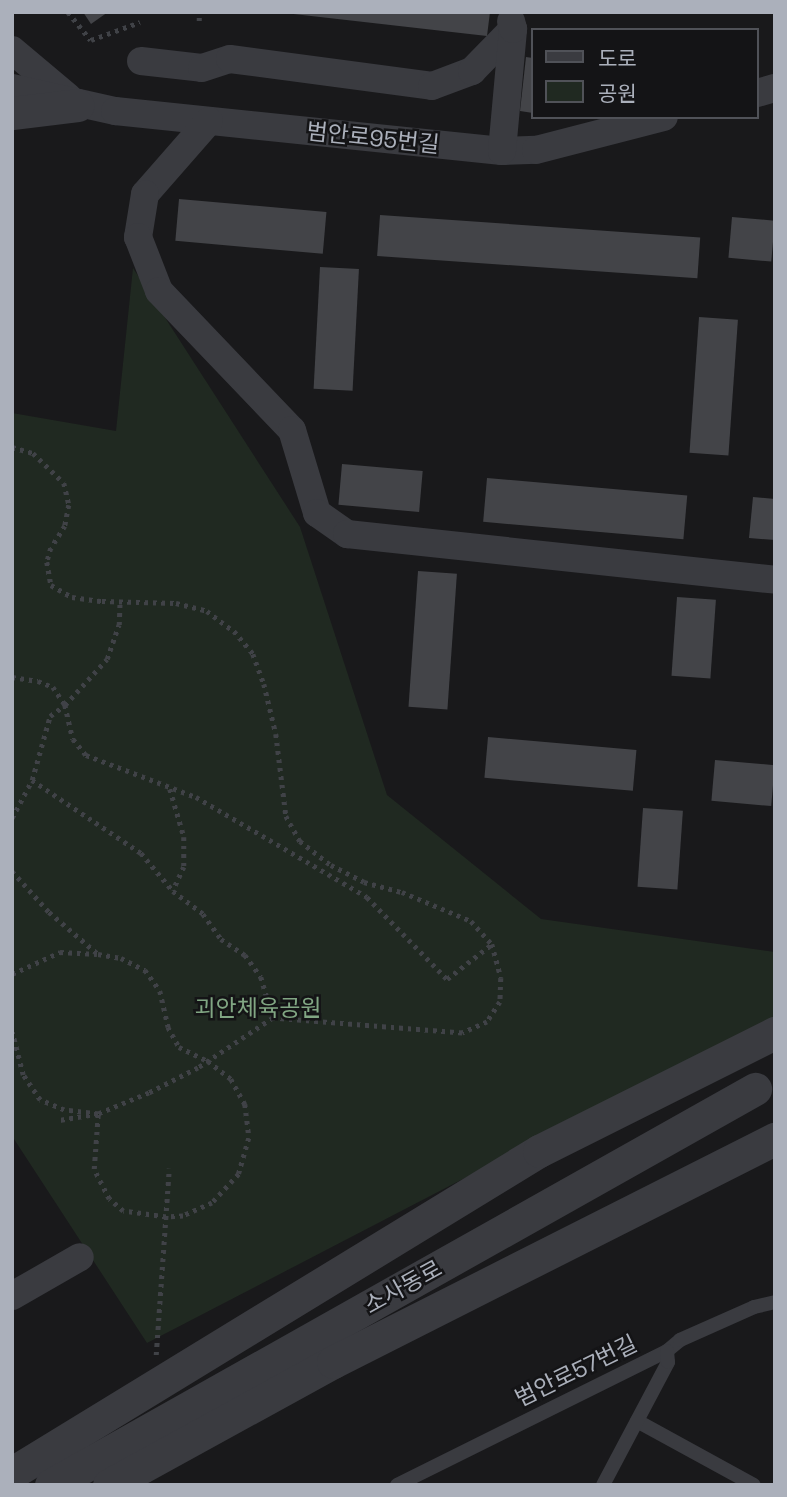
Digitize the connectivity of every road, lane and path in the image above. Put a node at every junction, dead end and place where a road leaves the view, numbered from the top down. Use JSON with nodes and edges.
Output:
{"nodes":[{"id":1,"x":68,"y":12,"type":"edge"},
{"id":2,"x":199,"y":12,"type":"edge"},
{"id":3,"x":199,"y":21,"type":"dead end"},
{"id":4,"x":510,"y":21,"type":"edge"},
{"id":5,"x":140,"y":22,"type":"dead end"},
{"id":6,"x":12,"y":50,"type":"edge"},
{"id":7,"x":141,"y":61,"type":"dead end"},
{"id":8,"x":12,"y":88,"type":"edge"},
{"id":9,"x":78,"y":105,"type":"junction"},
{"id":10,"x":12,"y":113,"type":"edge"},
{"id":11,"x":656,"y":119,"type":"edge"},
{"id":12,"x":209,"y":121,"type":"junction"},
{"id":13,"x":502,"y":151,"type":"junction"},
{"id":14,"x":12,"y":447,"type":"edge"},
{"id":15,"x":775,"y":580,"type":"edge"},
{"id":16,"x":120,"y":602,"type":"junction"},
{"id":17,"x":12,"y":677,"type":"edge"},
{"id":18,"x":65,"y":705,"type":"junction"},
{"id":19,"x":32,"y":780,"type":"junction"},
{"id":20,"x":170,"y":788,"type":"junction"},
{"id":21,"x":12,"y":818,"type":"edge"},
{"id":22,"x":12,"y":871,"type":"edge"},
{"id":23,"x":173,"y":891,"type":"junction"},
{"id":24,"x":492,"y":944,"type":"junction"},
{"id":25,"x":98,"y":954,"type":"junction"},
{"id":26,"x":12,"y":974,"type":"edge"},
{"id":27,"x":273,"y":1018,"type":"junction"},
{"id":28,"x":12,"y":1032,"type":"edge"},
{"id":29,"x":767,"y":1046,"type":"edge"},
{"id":30,"x":208,"y":1061,"type":"junction"},
{"id":31,"x":755,"y":1089,"type":"dead end"},
{"id":32,"x":98,"y":1114,"type":"junction"},
{"id":33,"x":57,"y":1121,"type":"dead end"},
{"id":34,"x":775,"y":1139,"type":"edge"},
{"id":35,"x":169,"y":1168,"type":"dead end"},
{"id":36,"x":166,"y":1217,"type":"junction"},
{"id":37,"x":80,"y":1257,"type":"dead end"},
{"id":38,"x":15,"y":1288,"type":"edge"},
{"id":39,"x":775,"y":1302,"type":"edge"},
{"id":40,"x":667,"y":1351,"type":"junction"},
{"id":41,"x":154,"y":1387,"type":"junction"},
{"id":42,"x":636,"y":1421,"type":"junction"},
{"id":43,"x":12,"y":1473,"type":"edge"},
{"id":44,"x":51,"y":1485,"type":"edge"},
{"id":45,"x":109,"y":1485,"type":"edge"},
{"id":46,"x":397,"y":1485,"type":"edge"},
{"id":47,"x":603,"y":1485,"type":"edge"},
{"id":48,"x":754,"y":1485,"type":"edge"}],
"edges":[{"from":1,"to":5,"type":"path"},
{"from":2,"to":3,"type":"path"},
{"from":4,"to":7,"type":"street"},
{"from":4,"to":13,"type":"street"},
{"from":6,"to":9,"type":"street","name":"범안로95번길"},
{"from":8,"to":9,"type":"street","name":"범안로95번길"},
{"from":9,"to":10,"type":"street"},
{"from":9,"to":12,"type":"street","name":"범안로95번길"},
{"from":11,"to":13,"type":"street","name":"범안로95번길"},
{"from":12,"to":13,"type":"street","name":"범안로95번길"},
{"from":12,"to":15,"type":"street"},
{"from":14,"to":16,"type":"path"},
{"from":16,"to":18,"type":"path"},
{"from":16,"to":24,"type":"path"},
{"from":17,"to":18,"type":"path"},
{"from":18,"to":19,"type":"path"},
{"from":18,"to":20,"type":"path"},
{"from":19,"to":21,"type":"path"},
{"from":19,"to":23,"type":"path"},
{"from":20,"to":23,"type":"path"},
{"from":20,"to":24,"type":"path"},
{"from":22,"to":25,"type":"path"},
{"from":23,"to":27,"type":"path"},
{"from":24,"to":27,"type":"path"},
{"from":25,"to":26,"type":"path"},
{"from":25,"to":30,"type":"path"},
{"from":27,"to":30,"type":"path"},
{"from":28,"to":32,"type":"path"},
{"from":29,"to":41,"type":"street"},
{"from":30,"to":32,"type":"path"},
{"from":30,"to":36,"type":"path"},
{"from":31,"to":44,"type":"street","name":"소사동로"},
{"from":32,"to":33,"type":"path"},
{"from":32,"to":36,"type":"path"},
{"from":34,"to":45,"type":"street"},
{"from":35,"to":36,"type":"path"},
{"from":36,"to":41,"type":"path"},
{"from":37,"to":38,"type":"street"},
{"from":39,"to":40,"type":"lane","name":"범안로57번길"},
{"from":40,"to":42,"type":"lane"},
{"from":40,"to":46,"type":"lane","name":"범안로57번길"},
{"from":41,"to":43,"type":"street"},
{"from":42,"to":47,"type":"lane"},
{"from":42,"to":48,"type":"lane"}]}
